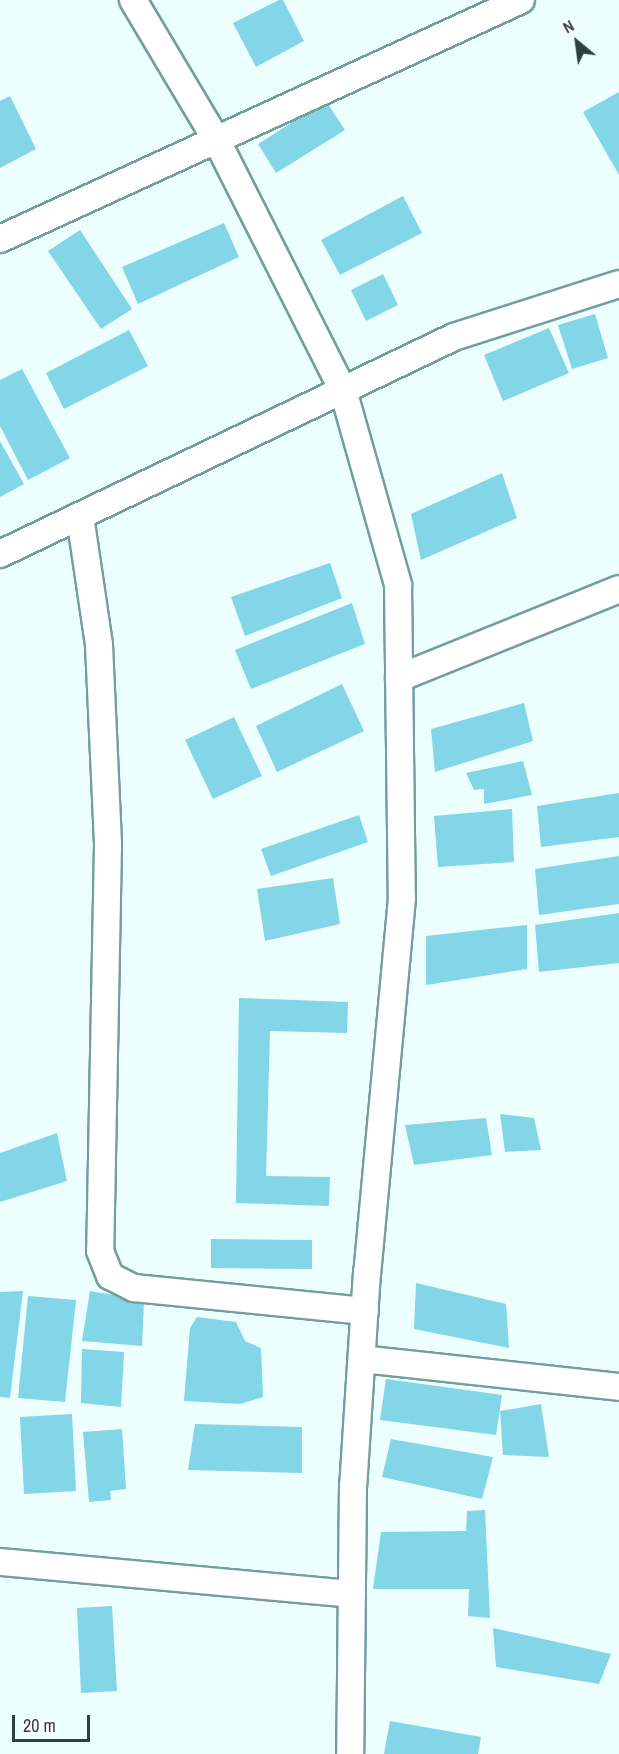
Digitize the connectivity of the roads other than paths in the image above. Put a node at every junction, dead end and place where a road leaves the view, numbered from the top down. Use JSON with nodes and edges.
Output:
{"nodes":[{"id":1,"x":133,"y":0,"type":"edge"},
{"id":2,"x":521,"y":0,"type":"edge"},
{"id":3,"x":217,"y":141,"type":"junction"},
{"id":4,"x":0,"y":239,"type":"edge"},
{"id":5,"x":619,"y":287,"type":"edge"},
{"id":6,"x":343,"y":390,"type":"junction"},
{"id":7,"x":80,"y":516,"type":"junction"},
{"id":8,"x":0,"y":554,"type":"edge"},
{"id":9,"x":619,"y":589,"type":"edge"},
{"id":10,"x":399,"y":678,"type":"junction"},
{"id":11,"x":365,"y":1311,"type":"junction"},
{"id":12,"x":362,"y":1359,"type":"junction"},
{"id":13,"x":619,"y":1387,"type":"edge"},
{"id":14,"x":0,"y":1562,"type":"edge"},
{"id":15,"x":352,"y":1594,"type":"junction"},
{"id":16,"x":350,"y":1754,"type":"edge"}],
"edges":[{"from":1,"to":3,"type":"street"},
{"from":2,"to":3,"type":"street"},
{"from":3,"to":4,"type":"street"},
{"from":3,"to":6,"type":"street"},
{"from":5,"to":6,"type":"street"},
{"from":6,"to":7,"type":"street"},
{"from":6,"to":10,"type":"street"},
{"from":7,"to":8,"type":"street"},
{"from":7,"to":11,"type":"street"},
{"from":9,"to":10,"type":"street"},
{"from":10,"to":11,"type":"street"},
{"from":11,"to":12,"type":"street"},
{"from":12,"to":13,"type":"street"},
{"from":12,"to":15,"type":"street"},
{"from":14,"to":15,"type":"street"},
{"from":15,"to":16,"type":"street"}]}
